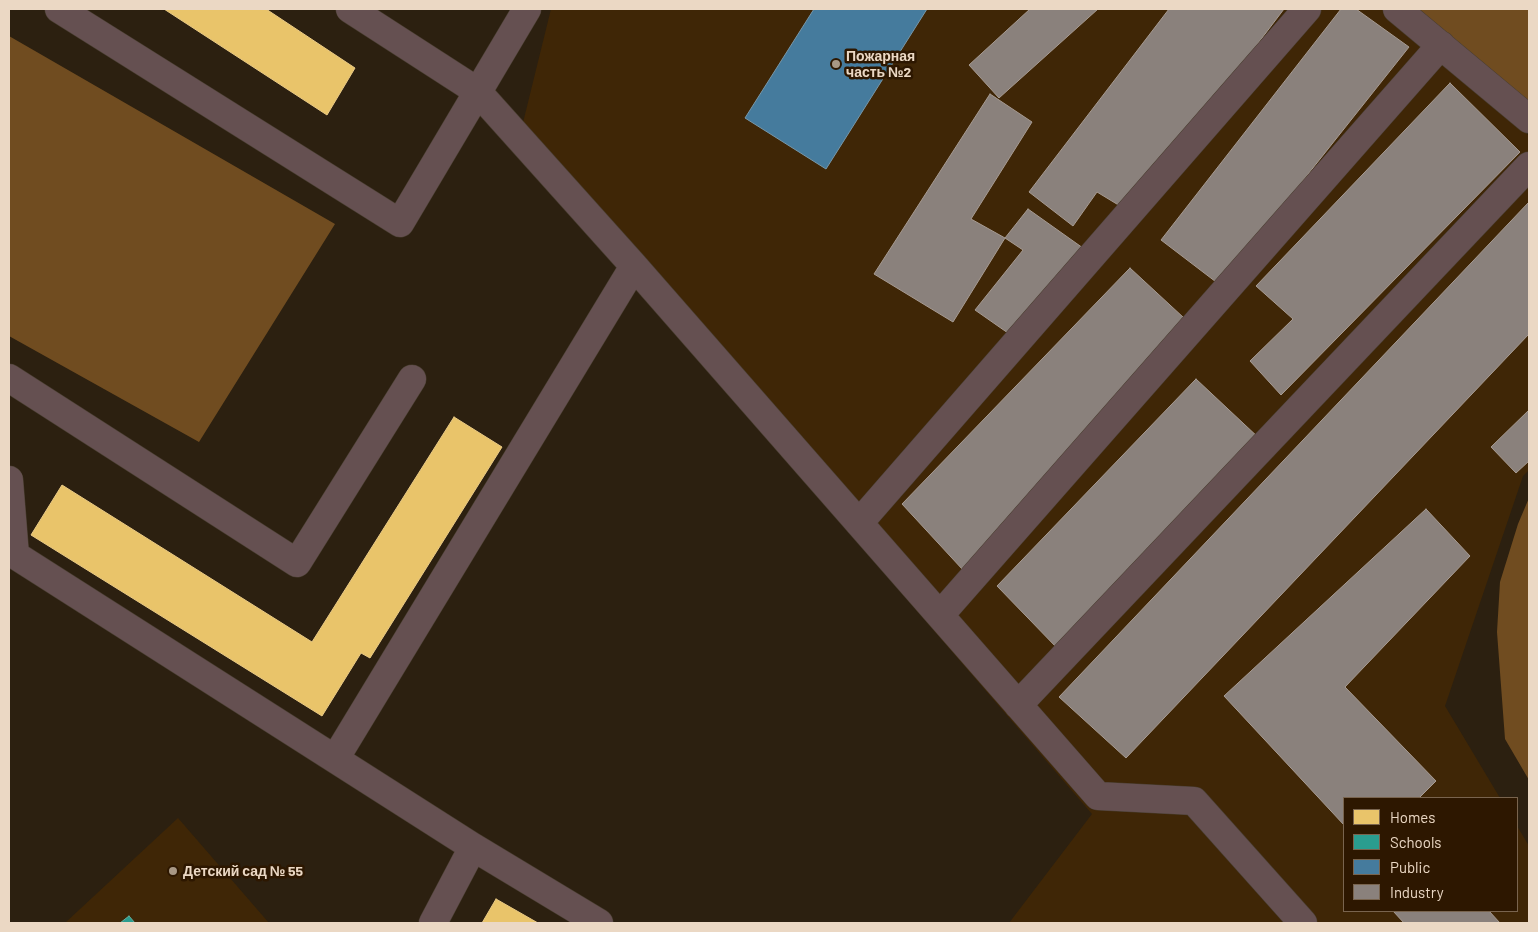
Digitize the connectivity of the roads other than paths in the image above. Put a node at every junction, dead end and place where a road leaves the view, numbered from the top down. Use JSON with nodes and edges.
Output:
{"nodes":[{"id":1,"x":58,"y":9,"type":"edge"},
{"id":2,"x":350,"y":9,"type":"edge"},
{"id":3,"x":527,"y":9,"type":"edge"},
{"id":4,"x":1307,"y":9,"type":"edge"},
{"id":5,"x":1397,"y":9,"type":"edge"},
{"id":6,"x":1441,"y":45,"type":"junction"},
{"id":7,"x":477,"y":92,"type":"junction"},
{"id":8,"x":1529,"y":119,"type":"edge"},
{"id":9,"x":1529,"y":166,"type":"edge"},
{"id":10,"x":634,"y":266,"type":"junction"},
{"id":11,"x":9,"y":378,"type":"edge"},
{"id":12,"x":412,"y":379,"type":"dead end"},
{"id":13,"x":9,"y":480,"type":"edge"},
{"id":14,"x":859,"y":523,"type":"junction"},
{"id":15,"x":940,"y":615,"type":"junction"},
{"id":16,"x":1018,"y":705,"type":"junction"},
{"id":17,"x":335,"y":759,"type":"junction"},
{"id":18,"x":473,"y":847,"type":"junction"},
{"id":19,"x":433,"y":923,"type":"edge"},
{"id":20,"x":599,"y":923,"type":"edge"},
{"id":21,"x":1303,"y":923,"type":"edge"}],
"edges":[{"from":1,"to":7,"type":"street"},
{"from":2,"to":7,"type":"street"},
{"from":3,"to":7,"type":"street"},
{"from":4,"to":14,"type":"street"},
{"from":5,"to":6,"type":"street"},
{"from":6,"to":8,"type":"street"},
{"from":6,"to":15,"type":"street"},
{"from":7,"to":10,"type":"street"},
{"from":9,"to":16,"type":"street"},
{"from":10,"to":14,"type":"street"},
{"from":10,"to":17,"type":"street"},
{"from":11,"to":12,"type":"street"},
{"from":13,"to":17,"type":"street"},
{"from":14,"to":15,"type":"street"},
{"from":15,"to":16,"type":"street"},
{"from":16,"to":21,"type":"street"},
{"from":17,"to":18,"type":"street"},
{"from":18,"to":19,"type":"street"},
{"from":18,"to":20,"type":"street"}]}
